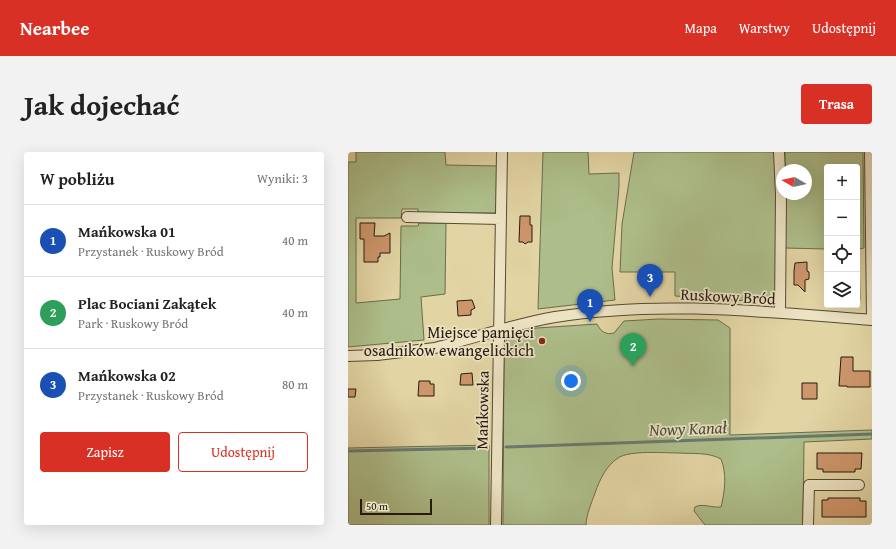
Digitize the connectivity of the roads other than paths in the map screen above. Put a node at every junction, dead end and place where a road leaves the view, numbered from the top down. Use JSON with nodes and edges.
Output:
{"nodes":[{"id":1,"x":502,"y":152,"type":"edge"},
{"id":2,"x":779,"y":152,"type":"edge"},
{"id":3,"x":870,"y":152,"type":"edge"},
{"id":4,"x":407,"y":217,"type":"dead end"},
{"id":5,"x":502,"y":220,"type":"junction"},
{"id":6,"x":780,"y":313,"type":"junction"},
{"id":7,"x":872,"y":320,"type":"edge"},
{"id":8,"x":499,"y":330,"type":"junction"},
{"id":9,"x":348,"y":356,"type":"edge"},
{"id":10,"x":859,"y":485,"type":"dead end"},
{"id":11,"x":496,"y":525,"type":"edge"},
{"id":12,"x":808,"y":525,"type":"edge"}],
"edges":[{"from":1,"to":5,"type":"street","name":"Mańkowska"},
{"from":2,"to":6,"type":"street"},
{"from":3,"to":7,"type":"street"},
{"from":4,"to":5,"type":"street"},
{"from":5,"to":8,"type":"street","name":"Mańkowska"},
{"from":6,"to":7,"type":"street","name":"Ruskowy Bród"},
{"from":6,"to":8,"type":"street","name":"Ruskowy Bród"},
{"from":8,"to":9,"type":"street","name":"Ruskowy Bród"},
{"from":8,"to":11,"type":"street","name":"Mańkowska"},
{"from":10,"to":12,"type":"street"}]}
